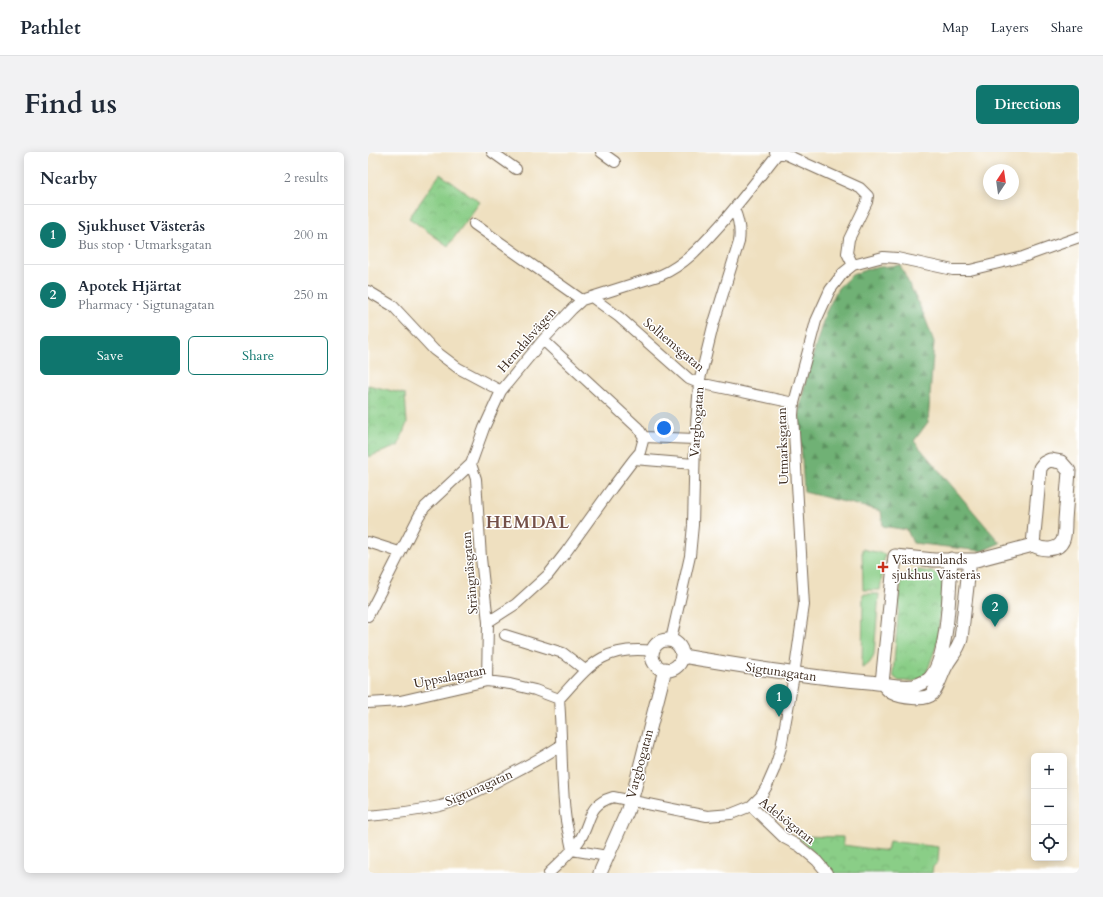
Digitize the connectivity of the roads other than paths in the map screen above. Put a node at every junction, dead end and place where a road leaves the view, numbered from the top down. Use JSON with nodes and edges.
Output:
{"nodes":[{"id":1,"x":492,"y":152,"type":"edge"},
{"id":2,"x":601,"y":152,"type":"edge"},
{"id":3,"x":777,"y":152,"type":"edge"},
{"id":4,"x":615,"y":162,"type":"dead end"},
{"id":5,"x":516,"y":168,"type":"dead end"},
{"id":6,"x":734,"y":209,"type":"junction"},
{"id":7,"x":474,"y":224,"type":"dead end"},
{"id":8,"x":1079,"y":237,"type":"edge"},
{"id":9,"x":853,"y":265,"type":"junction"},
{"id":10,"x":368,"y":291,"type":"edge"},
{"id":11,"x":593,"y":298,"type":"junction"},
{"id":12,"x":582,"y":300,"type":"junction"},
{"id":13,"x":543,"y":340,"type":"junction"},
{"id":14,"x":699,"y":383,"type":"junction"},
{"id":15,"x":501,"y":391,"type":"junction"},
{"id":16,"x":794,"y":404,"type":"junction"},
{"id":17,"x":644,"y":437,"type":"junction"},
{"id":18,"x":694,"y":439,"type":"junction"},
{"id":19,"x":634,"y":460,"type":"junction"},
{"id":20,"x":471,"y":464,"type":"junction"},
{"id":21,"x":694,"y":464,"type":"junction"},
{"id":22,"x":368,"y":542,"type":"edge"},
{"id":23,"x":1033,"y":545,"type":"junction"},
{"id":24,"x":399,"y":552,"type":"junction"},
{"id":25,"x":951,"y":559,"type":"junction"},
{"id":26,"x":970,"y":560,"type":"junction"},
{"id":27,"x":368,"y":616,"type":"edge"},
{"id":28,"x":488,"y":622,"type":"junction"},
{"id":29,"x":505,"y":635,"type":"dead end"},
{"id":30,"x":671,"y":640,"type":"junction"},
{"id":31,"x":653,"y":651,"type":"junction"},
{"id":32,"x":682,"y":656,"type":"junction"},
{"id":33,"x":664,"y":669,"type":"junction"},
{"id":34,"x":585,"y":670,"type":"junction"},
{"id":35,"x":794,"y":675,"type":"junction"},
{"id":36,"x":486,"y":681,"type":"junction"},
{"id":37,"x":882,"y":682,"type":"junction"},
{"id":38,"x":559,"y":699,"type":"junction"},
{"id":39,"x":368,"y":704,"type":"edge"},
{"id":40,"x":560,"y":746,"type":"junction"},
{"id":41,"x":631,"y":800,"type":"junction"},
{"id":42,"x":751,"y":806,"type":"junction"},
{"id":43,"x":368,"y":816,"type":"edge"},
{"id":44,"x":572,"y":850,"type":"junction"},
{"id":45,"x":608,"y":856,"type":"junction"},
{"id":46,"x":549,"y":873,"type":"edge"},
{"id":47,"x":600,"y":873,"type":"edge"},
{"id":48,"x":604,"y":873,"type":"edge"},
{"id":49,"x":827,"y":873,"type":"edge"}],
"edges":[{"from":1,"to":5,"type":"street"},
{"from":2,"to":4,"type":"street"},
{"from":3,"to":6,"type":"street"},
{"from":3,"to":9,"type":"street"},
{"from":6,"to":11,"type":"street"},
{"from":6,"to":14,"type":"street","name":"Vargbogatan"},
{"from":7,"to":12,"type":"street"},
{"from":8,"to":9,"type":"street"},
{"from":9,"to":16,"type":"street","name":"Utmarksgatan"},
{"from":10,"to":15,"type":"street"},
{"from":11,"to":12,"type":"street"},
{"from":11,"to":14,"type":"street","name":"Solhemsgatan"},
{"from":12,"to":13,"type":"street","name":"Hemdalsvägen"},
{"from":13,"to":15,"type":"street","name":"Hemdalsvägen"},
{"from":13,"to":17,"type":"street"},
{"from":14,"to":16,"type":"street","name":"Solhemsgatan"},
{"from":14,"to":18,"type":"street","name":"Vargbogatan"},
{"from":15,"to":20,"type":"street","name":"Hemdalsvägen"},
{"from":16,"to":35,"type":"street","name":"Utmarksgatan"},
{"from":17,"to":18,"type":"street"},
{"from":17,"to":19,"type":"street"},
{"from":18,"to":21,"type":"street","name":"Vargbogatan"},
{"from":19,"to":21,"type":"street"},
{"from":19,"to":28,"type":"street"},
{"from":20,"to":24,"type":"street","name":"Hemdalsvägen"},
{"from":20,"to":28,"type":"street","name":"Strängnäsgatan"},
{"from":21,"to":30,"type":"street","name":"Vargbogatan"},
{"from":22,"to":24,"type":"street"},
{"from":23,"to":23,"type":"street"},
{"from":23,"to":26,"type":"street"},
{"from":24,"to":27,"type":"street","name":"Hemdalsvägen"},
{"from":25,"to":26,"type":"street"},
{"from":25,"to":37,"type":"street","name":"Sigtunagatan"},
{"from":25,"to":37,"type":"street"},
{"from":26,"to":37,"type":"street"},
{"from":28,"to":36,"type":"street","name":"Strängnäsgatan"},
{"from":29,"to":34,"type":"street"},
{"from":30,"to":31,"type":"street"},
{"from":30,"to":32,"type":"street"},
{"from":31,"to":33,"type":"street"},
{"from":31,"to":34,"type":"street"},
{"from":32,"to":33,"type":"street"},
{"from":32,"to":35,"type":"street","name":"Sigtunagatan"},
{"from":33,"to":41,"type":"street","name":"Vargbogatan"},
{"from":34,"to":38,"type":"street"},
{"from":35,"to":37,"type":"street","name":"Sigtunagatan"},
{"from":35,"to":42,"type":"street","name":"Utmarksgatan"},
{"from":36,"to":38,"type":"street","name":"Uppsalagatan"},
{"from":36,"to":39,"type":"street","name":"Uppsalagatan"},
{"from":38,"to":40,"type":"street"},
{"from":40,"to":43,"type":"street","name":"Sigtunagatan"},
{"from":40,"to":44,"type":"street"},
{"from":41,"to":42,"type":"street","name":"Adelsögatan"},
{"from":41,"to":44,"type":"street","name":"Adelsögatan"},
{"from":41,"to":45,"type":"street","name":"Vargbogatan"},
{"from":42,"to":49,"type":"street","name":"Adelsögatan"},
{"from":44,"to":45,"type":"street"},
{"from":44,"to":46,"type":"street","name":"Adelsögatan"},
{"from":45,"to":47,"type":"street","name":"Vargbogatan"},
{"from":45,"to":48,"type":"street","name":"Vargbogatan"}]}
